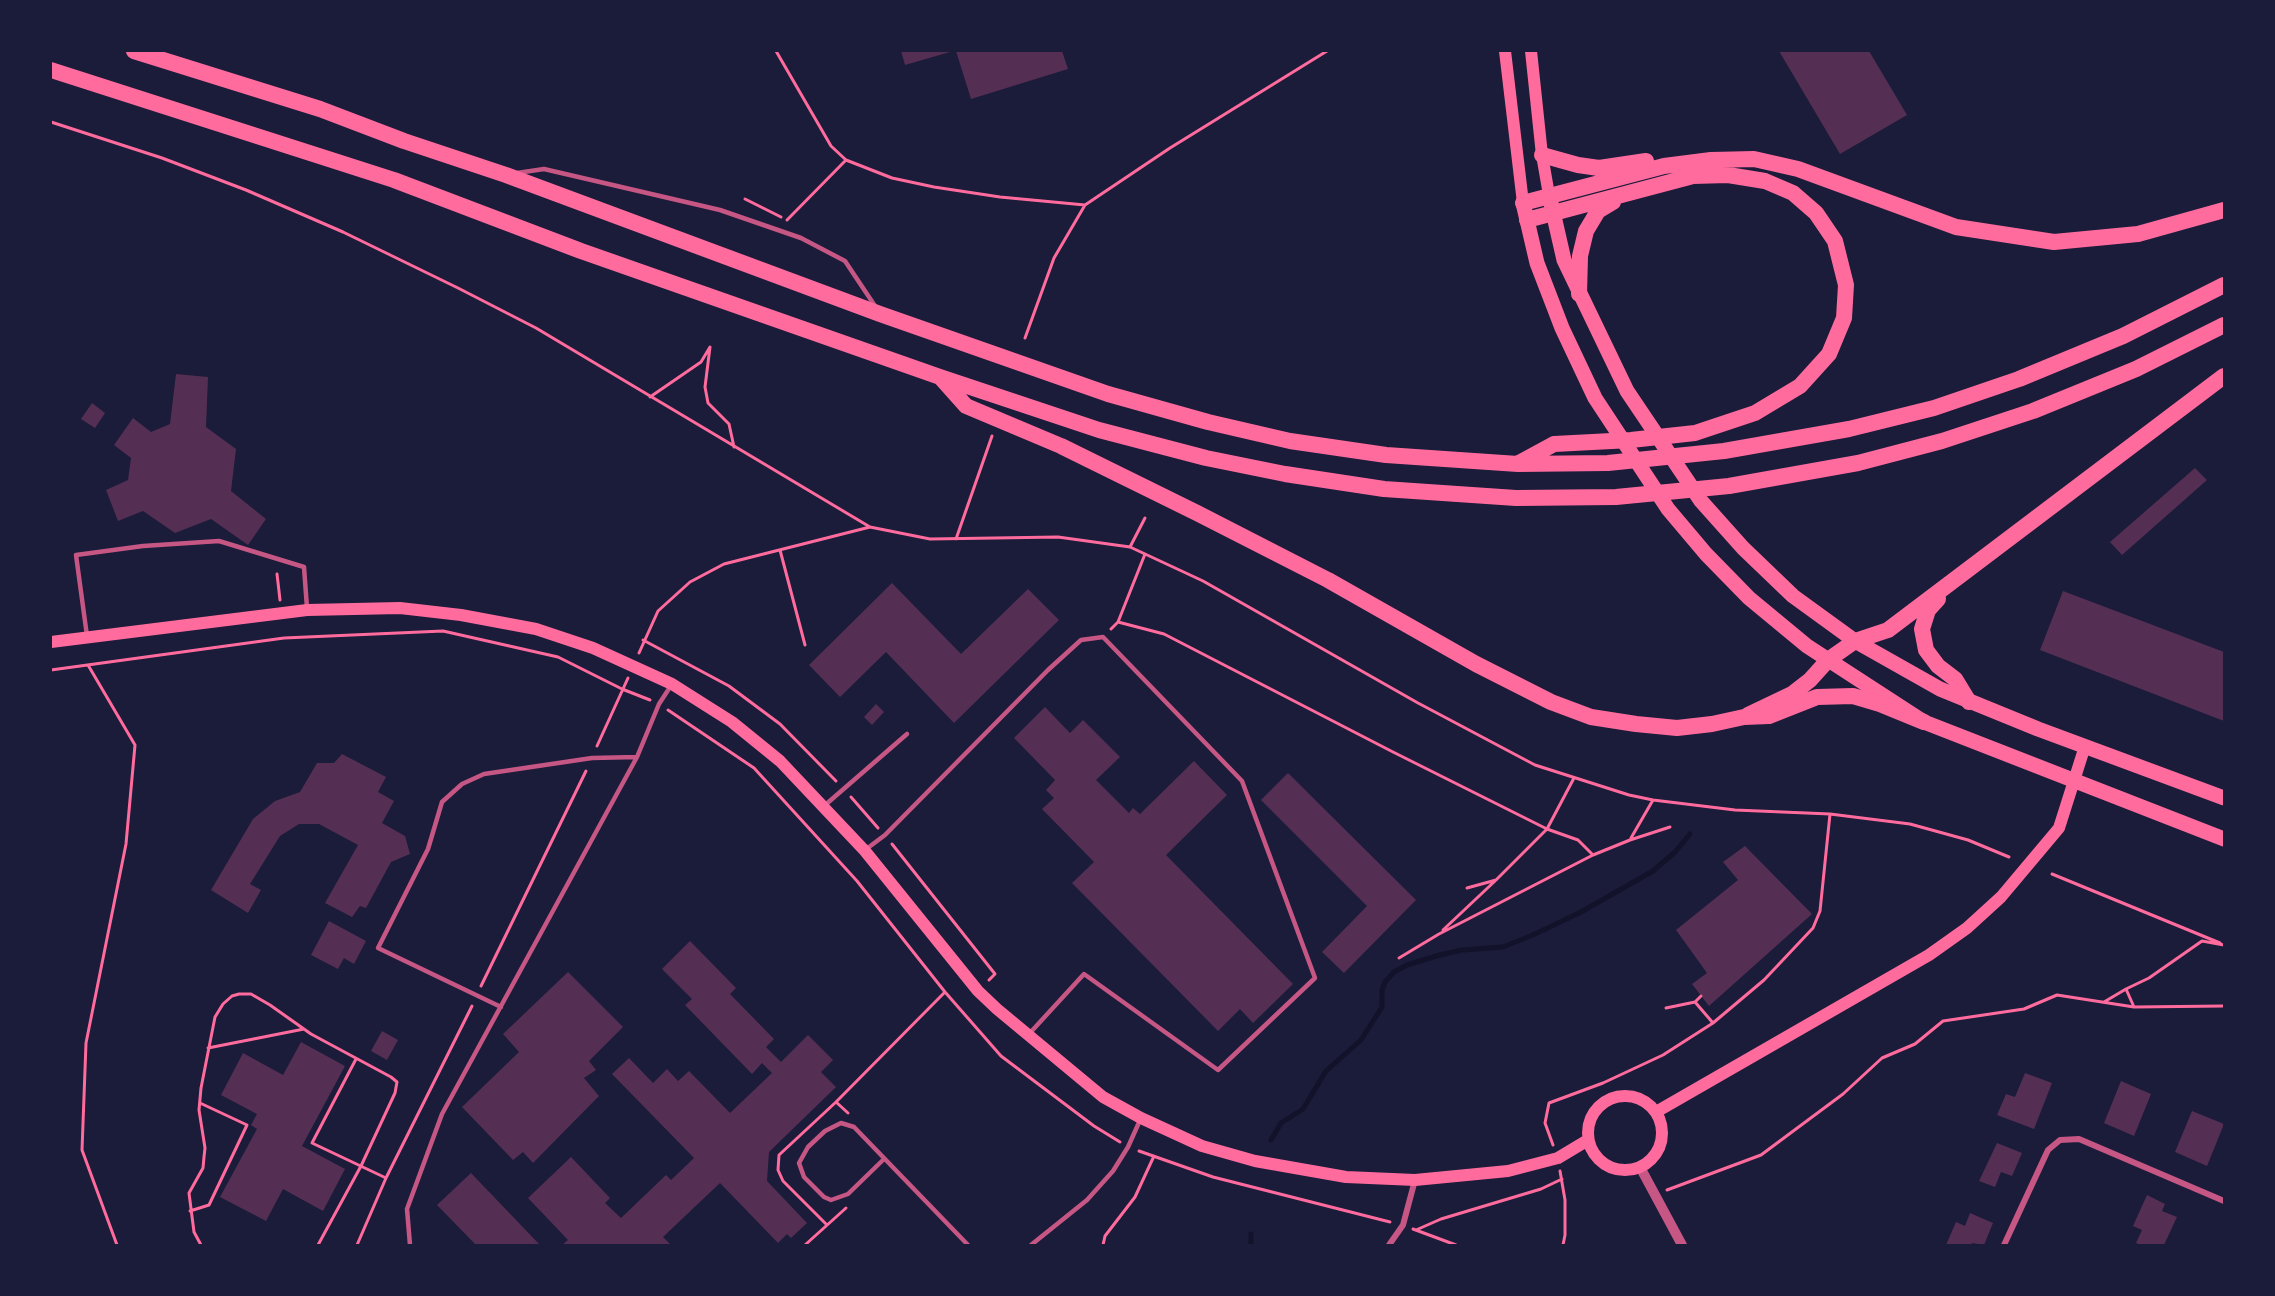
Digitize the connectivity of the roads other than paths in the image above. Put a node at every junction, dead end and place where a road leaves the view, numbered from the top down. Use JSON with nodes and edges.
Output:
{"nodes":[{"id":1,"x":134,"y":51,"type":"edge"},
{"id":2,"x":1505,"y":51,"type":"edge"},
{"id":3,"x":1531,"y":51,"type":"edge"},
{"id":4,"x":51,"y":70,"type":"edge"},
{"id":5,"x":1542,"y":155,"type":"junction"},
{"id":6,"x":1664,"y":166,"type":"junction"},
{"id":7,"x":506,"y":175,"type":"junction"},
{"id":8,"x":1549,"y":195,"type":"junction"},
{"id":9,"x":1624,"y":195,"type":"junction"},
{"id":10,"x":1523,"y":203,"type":"junction"},
{"id":11,"x":2224,"y":210,"type":"edge"},
{"id":12,"x":1553,"y":213,"type":"junction"},
{"id":13,"x":1527,"y":220,"type":"junction"},
{"id":14,"x":2224,"y":285,"type":"edge"},
{"id":15,"x":1579,"y":294,"type":"junction"},
{"id":16,"x":880,"y":314,"type":"junction"},
{"id":17,"x":2224,"y":325,"type":"edge"},
{"id":18,"x":2224,"y":376,"type":"edge"},
{"id":19,"x":940,"y":377,"type":"junction"},
{"id":20,"x":1518,"y":464,"type":"junction"},
{"id":21,"x":1952,"y":582,"type":"junction"},
{"id":22,"x":308,"y":610,"type":"junction"},
{"id":23,"x":87,"y":638,"type":"junction"},
{"id":24,"x":1855,"y":641,"type":"junction"},
{"id":25,"x":51,"y":642,"type":"edge"},
{"id":26,"x":1828,"y":660,"type":"junction"},
{"id":27,"x":672,"y":684,"type":"junction"},
{"id":28,"x":1969,"y":702,"type":"junction"},
{"id":29,"x":1744,"y":717,"type":"junction"},
{"id":30,"x":1924,"y":722,"type":"junction"},
{"id":31,"x":906,"y":734,"type":"dead end"},
{"id":32,"x":2085,"y":746,"type":"junction"},
{"id":33,"x":637,"y":757,"type":"junction"},
{"id":34,"x":2074,"y":781,"type":"junction"},
{"id":35,"x":2224,"y":798,"type":"edge"},
{"id":36,"x":824,"y":806,"type":"junction"},
{"id":37,"x":2224,"y":839,"type":"edge"},
{"id":38,"x":865,"y":851,"type":"junction"},
{"id":39,"x":501,"y":1007,"type":"junction"},
{"id":40,"x":1027,"y":1036,"type":"junction"},
{"id":41,"x":1656,"y":1112,"type":"junction"},
{"id":42,"x":1141,"y":1118,"type":"junction"},
{"id":43,"x":1588,"y":1140,"type":"junction"},
{"id":44,"x":884,"y":1159,"type":"junction"},
{"id":45,"x":1640,"y":1167,"type":"junction"},
{"id":46,"x":1415,"y":1180,"type":"junction"},
{"id":47,"x":2224,"y":1201,"type":"edge"},
{"id":48,"x":410,"y":1245,"type":"edge"},
{"id":49,"x":968,"y":1245,"type":"edge"},
{"id":50,"x":1031,"y":1245,"type":"edge"},
{"id":51,"x":1389,"y":1245,"type":"edge"},
{"id":52,"x":1682,"y":1245,"type":"edge"},
{"id":53,"x":2004,"y":1245,"type":"edge"}],
"edges":[{"from":1,"to":7,"type":"highway"},
{"from":2,"to":10,"type":"main road"},
{"from":3,"to":5,"type":"main road"},
{"from":4,"to":19,"type":"highway"},
{"from":5,"to":6,"type":"highway"},
{"from":5,"to":8,"type":"main road"},
{"from":6,"to":8,"type":"highway"},
{"from":6,"to":11,"type":"highway"},
{"from":7,"to":16,"type":"highway"},
{"from":7,"to":16,"type":"lane"},
{"from":8,"to":10,"type":"highway"},
{"from":8,"to":12,"type":"main road"},
{"from":9,"to":12,"type":"highway"},
{"from":9,"to":15,"type":"highway"},
{"from":9,"to":20,"type":"highway"},
{"from":10,"to":13,"type":"main road"},
{"from":12,"to":13,"type":"highway"},
{"from":12,"to":15,"type":"main road"},
{"from":13,"to":26,"type":"main road"},
{"from":14,"to":20,"type":"highway"},
{"from":15,"to":24,"type":"main road"},
{"from":16,"to":20,"type":"highway"},
{"from":17,"to":19,"type":"highway"},
{"from":18,"to":21,"type":"highway"},
{"from":19,"to":29,"type":"highway"},
{"from":21,"to":24,"type":"highway"},
{"from":21,"to":28,"type":"highway"},
{"from":22,"to":23,"type":"main road"},
{"from":22,"to":23,"type":"lane"},
{"from":22,"to":27,"type":"main road"},
{"from":23,"to":25,"type":"main road"},
{"from":24,"to":26,"type":"highway"},
{"from":24,"to":28,"type":"main road"},
{"from":26,"to":29,"type":"highway"},
{"from":26,"to":30,"type":"main road"},
{"from":27,"to":33,"type":"lane"},
{"from":27,"to":36,"type":"main road"},
{"from":28,"to":32,"type":"main road"},
{"from":29,"to":30,"type":"highway"},
{"from":30,"to":34,"type":"main road"},
{"from":31,"to":36,"type":"lane"},
{"from":32,"to":34,"type":"main road"},
{"from":32,"to":35,"type":"main road"},
{"from":33,"to":39,"type":"lane"},
{"from":33,"to":39,"type":"lane"},
{"from":34,"to":37,"type":"main road"},
{"from":34,"to":41,"type":"main road"},
{"from":36,"to":38,"type":"main road"},
{"from":38,"to":40,"type":"main road"},
{"from":38,"to":40,"type":"lane"},
{"from":39,"to":48,"type":"lane"},
{"from":40,"to":42,"type":"main road"},
{"from":41,"to":43,"type":"main road"},
{"from":41,"to":45,"type":"main road"},
{"from":42,"to":46,"type":"main road"},
{"from":42,"to":50,"type":"lane"},
{"from":43,"to":45,"type":"main road"},
{"from":43,"to":46,"type":"main road"},
{"from":44,"to":44,"type":"lane"},
{"from":44,"to":49,"type":"lane"},
{"from":45,"to":52,"type":"street"},
{"from":46,"to":51,"type":"street"},
{"from":47,"to":53,"type":"street"}]}
